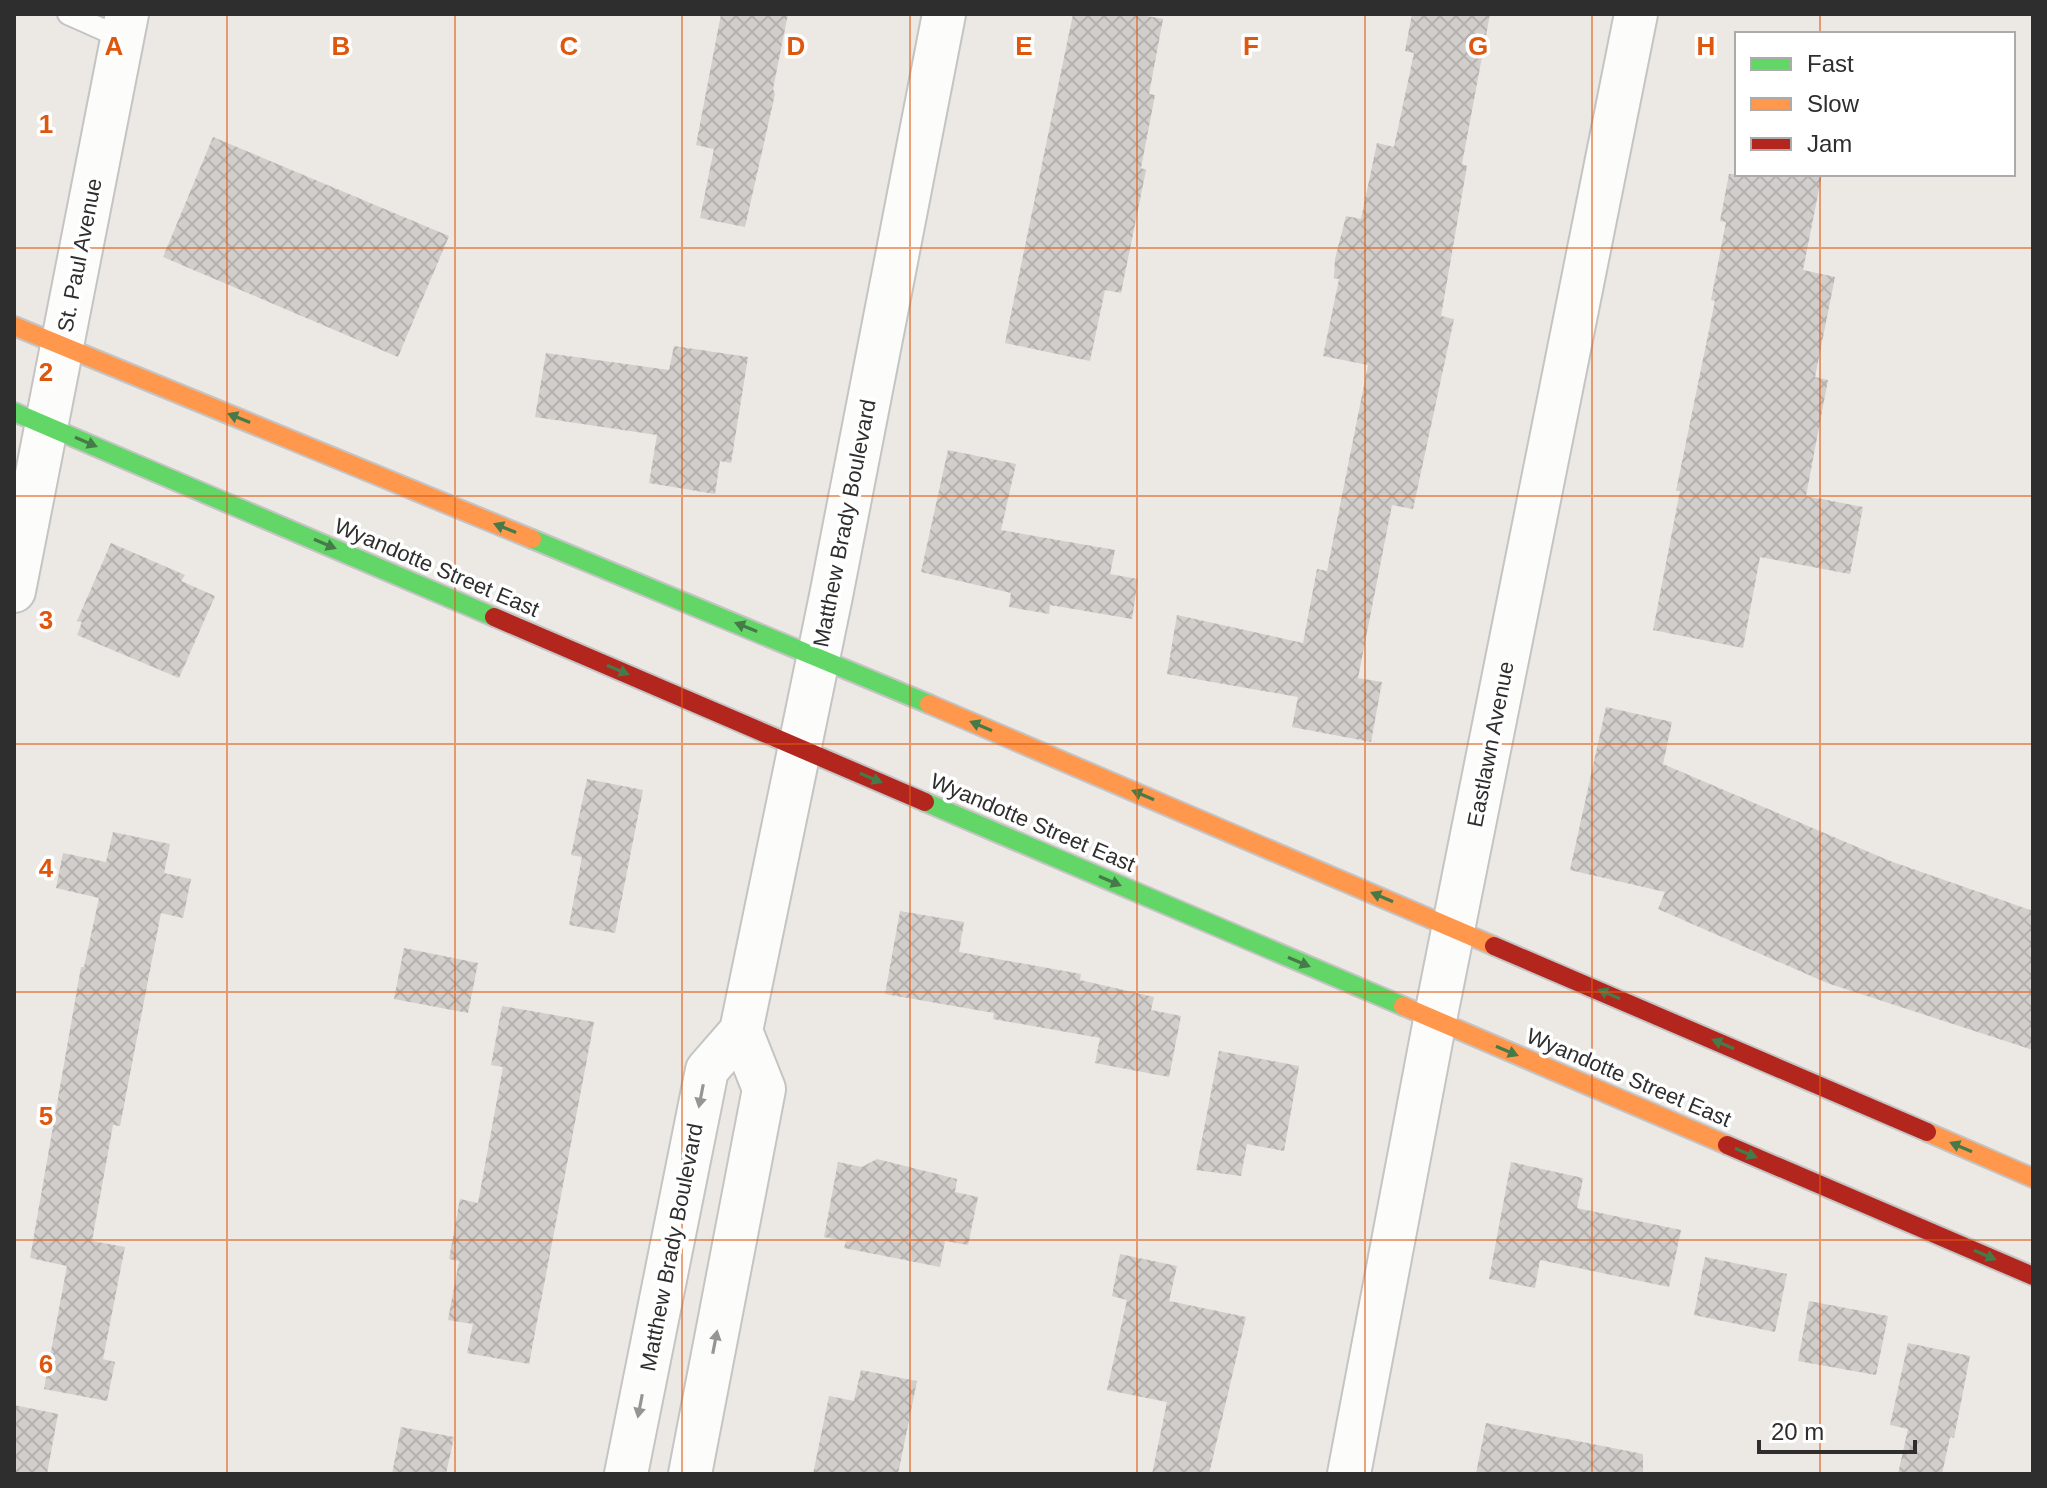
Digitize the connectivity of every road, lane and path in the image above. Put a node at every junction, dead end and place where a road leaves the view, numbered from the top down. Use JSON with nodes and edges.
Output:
{"nodes":[{"id":1,"x":68,"y":14,"type":"edge"},
{"id":2,"x":944,"y":14,"type":"edge"},
{"id":3,"x":1636,"y":14,"type":"edge"},
{"id":4,"x":125,"y":26,"type":"edge"},
{"id":5,"x":14,"y":326,"type":"edge"},
{"id":6,"x":62,"y":345,"type":"junction"},
{"id":7,"x":30,"y":418,"type":"edge"},
{"id":8,"x":14,"y":591,"type":"edge"},
{"id":9,"x":818,"y":656,"type":"junction"},
{"id":10,"x":799,"y":748,"type":"junction"},
{"id":11,"x":1454,"y":927,"type":"junction"},
{"id":12,"x":1435,"y":1020,"type":"junction"},
{"id":13,"x":741,"y":1031,"type":"junction"},
{"id":14,"x":2033,"y":1178,"type":"edge"},
{"id":15,"x":2033,"y":1276,"type":"edge"},
{"id":16,"x":626,"y":1474,"type":"edge"},
{"id":17,"x":690,"y":1474,"type":"edge"},
{"id":18,"x":1349,"y":1474,"type":"edge"}],
"edges":[{"from":1,"to":4,"type":"lane"},
{"from":2,"to":9,"type":"street","name":"Matthew Brady Boulevard"},
{"from":3,"to":11,"type":"street","name":"Eastlawn Avenue"},
{"from":4,"to":6,"type":"street","name":"St. Paul Avenue"},
{"from":5,"to":6,"type":"main road"},
{"from":6,"to":7,"type":"street","name":"St. Paul Avenue"},
{"from":9,"to":6,"type":"main road","one_way":true},
{"from":7,"to":8,"type":"street","name":"St. Paul Avenue"},
{"from":7,"to":10,"type":"main road","name":"Wyandotte Street East","one_way":true},
{"from":9,"to":10,"type":"street","name":"Matthew Brady Boulevard"},
{"from":11,"to":9,"type":"main road","one_way":true},
{"from":10,"to":12,"type":"main road","name":"Wyandotte Street East","one_way":true},
{"from":10,"to":13,"type":"street","name":"Matthew Brady Boulevard"},
{"from":11,"to":12,"type":"street","name":"Eastlawn Avenue"},
{"from":14,"to":11,"type":"main road","one_way":true},
{"from":12,"to":15,"type":"main road","name":"Wyandotte Street East","one_way":true},
{"from":12,"to":18,"type":"street","name":"Eastlawn Avenue"},
{"from":13,"to":16,"type":"street","name":"Matthew Brady Boulevard","one_way":true},
{"from":17,"to":13,"type":"street","one_way":true}]}
